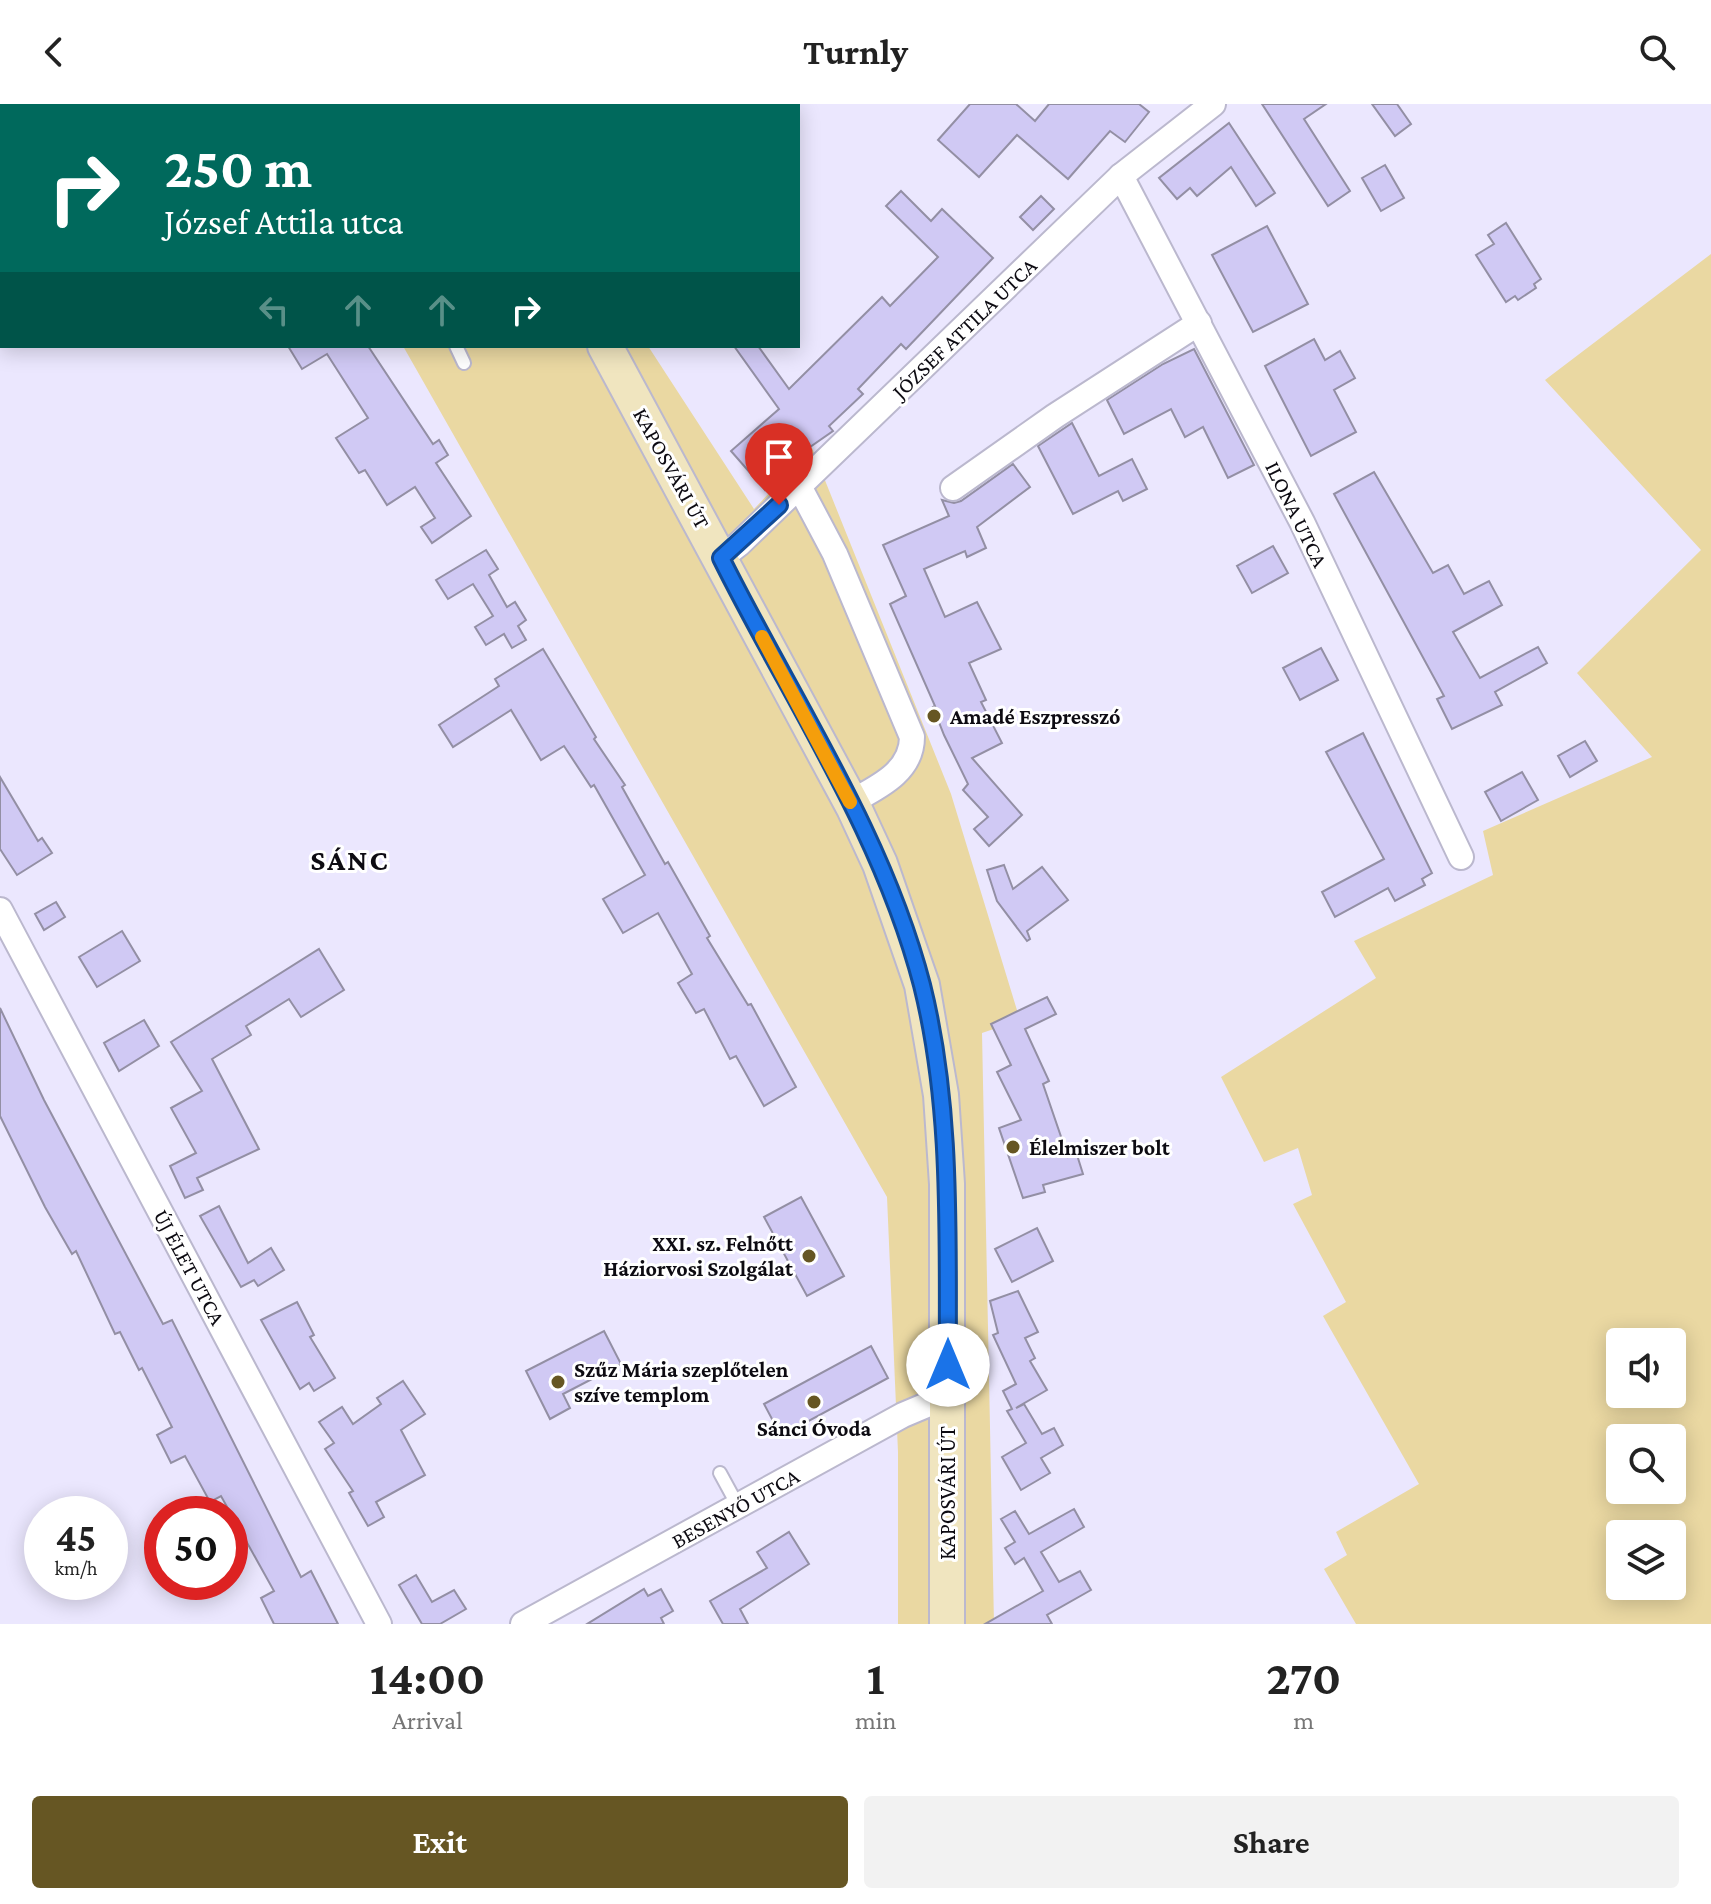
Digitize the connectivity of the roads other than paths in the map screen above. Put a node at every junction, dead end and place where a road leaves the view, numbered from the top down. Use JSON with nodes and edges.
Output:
{"nodes":[{"id":1,"x":1213,"y":104,"type":"edge"},
{"id":2,"x":1121,"y":176,"type":"junction"},
{"id":3,"x":1199,"y":323,"type":"junction"},
{"id":4,"x":457,"y":348,"type":"edge"},
{"id":5,"x":606,"y":348,"type":"edge"},
{"id":6,"x":464,"y":363,"type":"dead end"},
{"id":7,"x":799,"y":486,"type":"junction"},
{"id":8,"x":953,"y":488,"type":"dead end"},
{"id":9,"x":721,"y":558,"type":"junction"},
{"id":10,"x":851,"y":802,"type":"junction"},
{"id":11,"x":1461,"y":857,"type":"dead end"},
{"id":12,"x":0,"y":910,"type":"edge"},
{"id":13,"x":948,"y":1396,"type":"junction"},
{"id":14,"x":720,"y":1473,"type":"dead end"},
{"id":15,"x":738,"y":1506,"type":"junction"},
{"id":16,"x":379,"y":1624,"type":"edge"},
{"id":17,"x":523,"y":1624,"type":"edge"},
{"id":18,"x":947,"y":1624,"type":"edge"}],
"edges":[{"from":1,"to":2,"type":"street","name":"JÓZSEF ATTILA UTCA"},
{"from":2,"to":3,"type":"street","name":"ILONA UTCA"},
{"from":2,"to":7,"type":"street","name":"JÓZSEF ATTILA UTCA"},
{"from":3,"to":8,"type":"street"},
{"from":3,"to":11,"type":"street","name":"ILONA UTCA"},
{"from":4,"to":6,"type":"lane"},
{"from":5,"to":9,"type":"main road","name":"KAPOSVÁRI ÚT"},
{"from":7,"to":9,"type":"street","name":"JÓZSEF ATTILA UTCA"},
{"from":7,"to":10,"type":"street"},
{"from":9,"to":10,"type":"main road","name":"KAPOSVÁRI ÚT"},
{"from":10,"to":13,"type":"main road","name":"KAPOSVÁRI ÚT"},
{"from":12,"to":16,"type":"street","name":"ÚJ ÉLET UTCA"},
{"from":13,"to":15,"type":"street","name":"BESENYŐ UTCA"},
{"from":13,"to":18,"type":"main road","name":"KAPOSVÁRI ÚT"},
{"from":14,"to":15,"type":"lane"},
{"from":15,"to":17,"type":"street","name":"BESENYŐ UTCA"}]}
